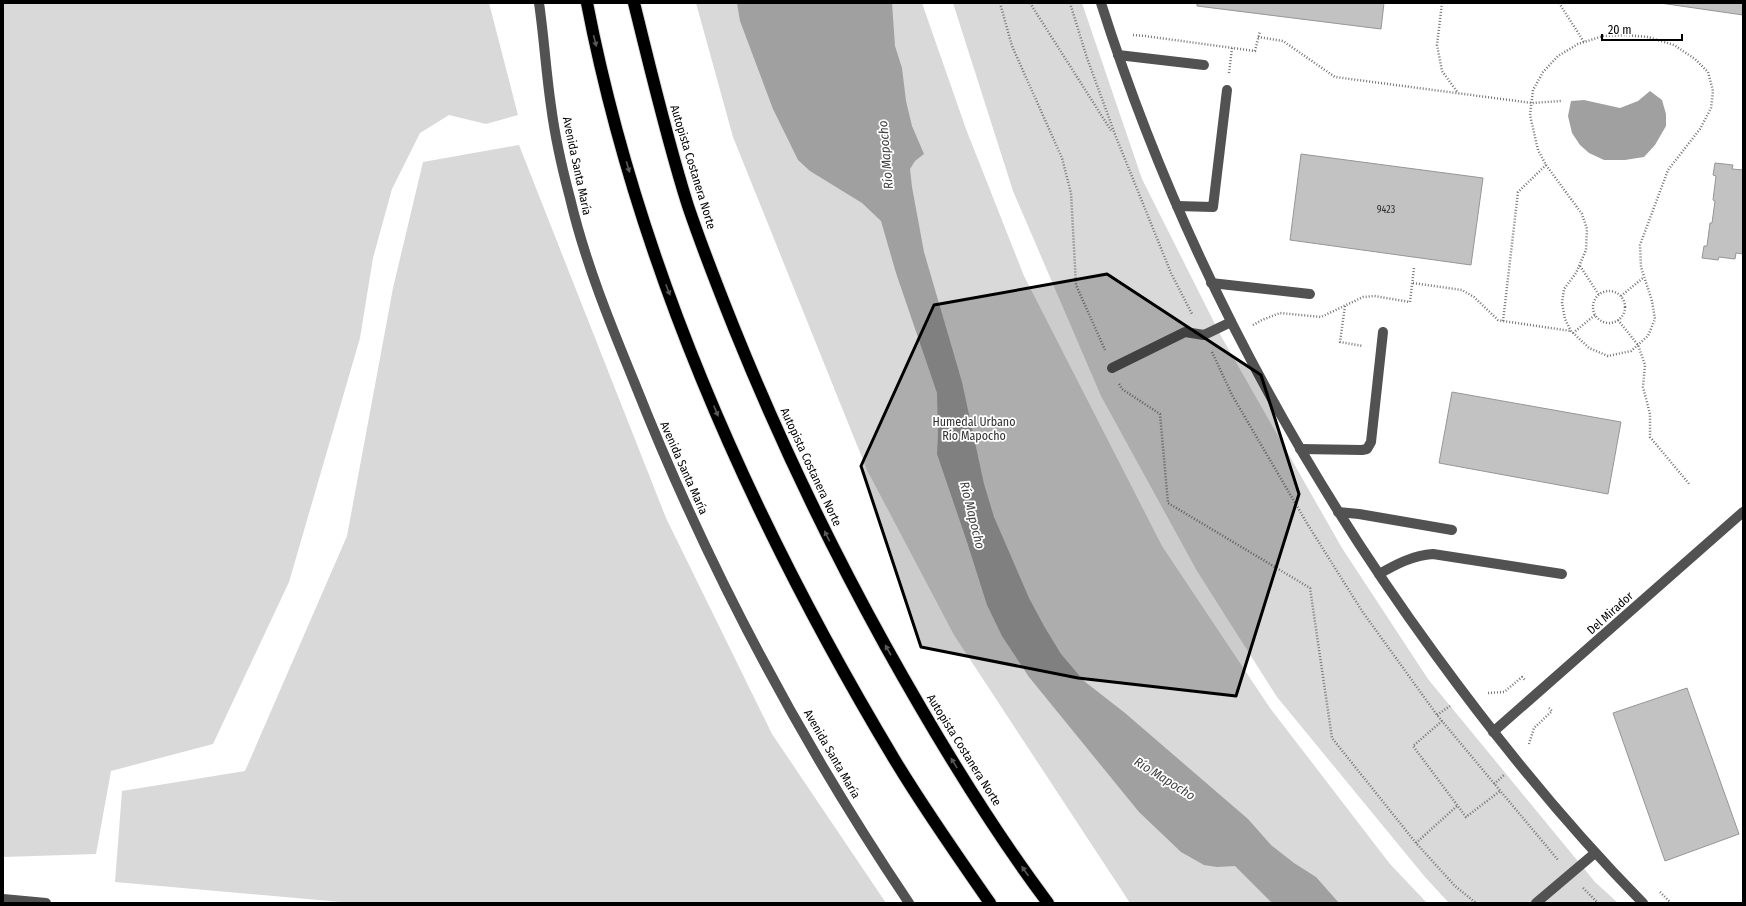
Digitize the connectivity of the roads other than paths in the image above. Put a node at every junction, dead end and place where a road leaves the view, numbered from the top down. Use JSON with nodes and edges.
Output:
{"nodes":[{"id":1,"x":539,"y":3,"type":"edge"},
{"id":2,"x":587,"y":3,"type":"edge"},
{"id":3,"x":634,"y":3,"type":"edge"},
{"id":4,"x":1101,"y":3,"type":"edge"},
{"id":5,"x":1118,"y":55,"type":"junction"},
{"id":6,"x":1204,"y":65,"type":"dead end"},
{"id":7,"x":1228,"y":90,"type":"road end"},
{"id":8,"x":1177,"y":206,"type":"junction"},
{"id":9,"x":1211,"y":283,"type":"junction"},
{"id":10,"x":1310,"y":294,"type":"dead end"},
{"id":11,"x":1231,"y":322,"type":"junction"},
{"id":12,"x":1384,"y":332,"type":"dead end"},
{"id":13,"x":1112,"y":368,"type":"road end"},
{"id":14,"x":1300,"y":449,"type":"junction"},
{"id":15,"x":1338,"y":512,"type":"junction"},
{"id":16,"x":1743,"y":512,"type":"edge"},
{"id":17,"x":1452,"y":530,"type":"dead end"},
{"id":18,"x":1379,"y":574,"type":"junction"},
{"id":19,"x":1562,"y":574,"type":"dead end"},
{"id":20,"x":1493,"y":732,"type":"junction"},
{"id":21,"x":1595,"y":853,"type":"junction"},
{"id":22,"x":3,"y":899,"type":"edge"},
{"id":23,"x":46,"y":903,"type":"edge"},
{"id":24,"x":909,"y":903,"type":"edge"},
{"id":25,"x":990,"y":903,"type":"edge"},
{"id":26,"x":1048,"y":903,"type":"edge"},
{"id":27,"x":1536,"y":903,"type":"edge"},
{"id":28,"x":1643,"y":903,"type":"edge"}],
"edges":[{"from":1,"to":24,"type":"street","name":"Avenida Santa María"},
{"from":2,"to":25,"type":"highway","one_way":true},
{"from":26,"to":3,"type":"highway","name":"Autopista Costanera Norte","one_way":true},
{"from":4,"to":5,"type":"street"},
{"from":5,"to":6,"type":"street"},
{"from":5,"to":8,"type":"street"},
{"from":7,"to":8,"type":"street"},
{"from":8,"to":9,"type":"street"},
{"from":9,"to":10,"type":"street"},
{"from":9,"to":11,"type":"street"},
{"from":11,"to":13,"type":"street"},
{"from":11,"to":14,"type":"street"},
{"from":12,"to":14,"type":"street"},
{"from":14,"to":15,"type":"street"},
{"from":15,"to":17,"type":"street"},
{"from":15,"to":18,"type":"street"},
{"from":16,"to":20,"type":"street","name":"Del Mirador"},
{"from":18,"to":19,"type":"street"},
{"from":18,"to":20,"type":"street"},
{"from":20,"to":21,"type":"street"},
{"from":21,"to":27,"type":"street"},
{"from":21,"to":28,"type":"street"},
{"from":22,"to":23,"type":"street"}]}
